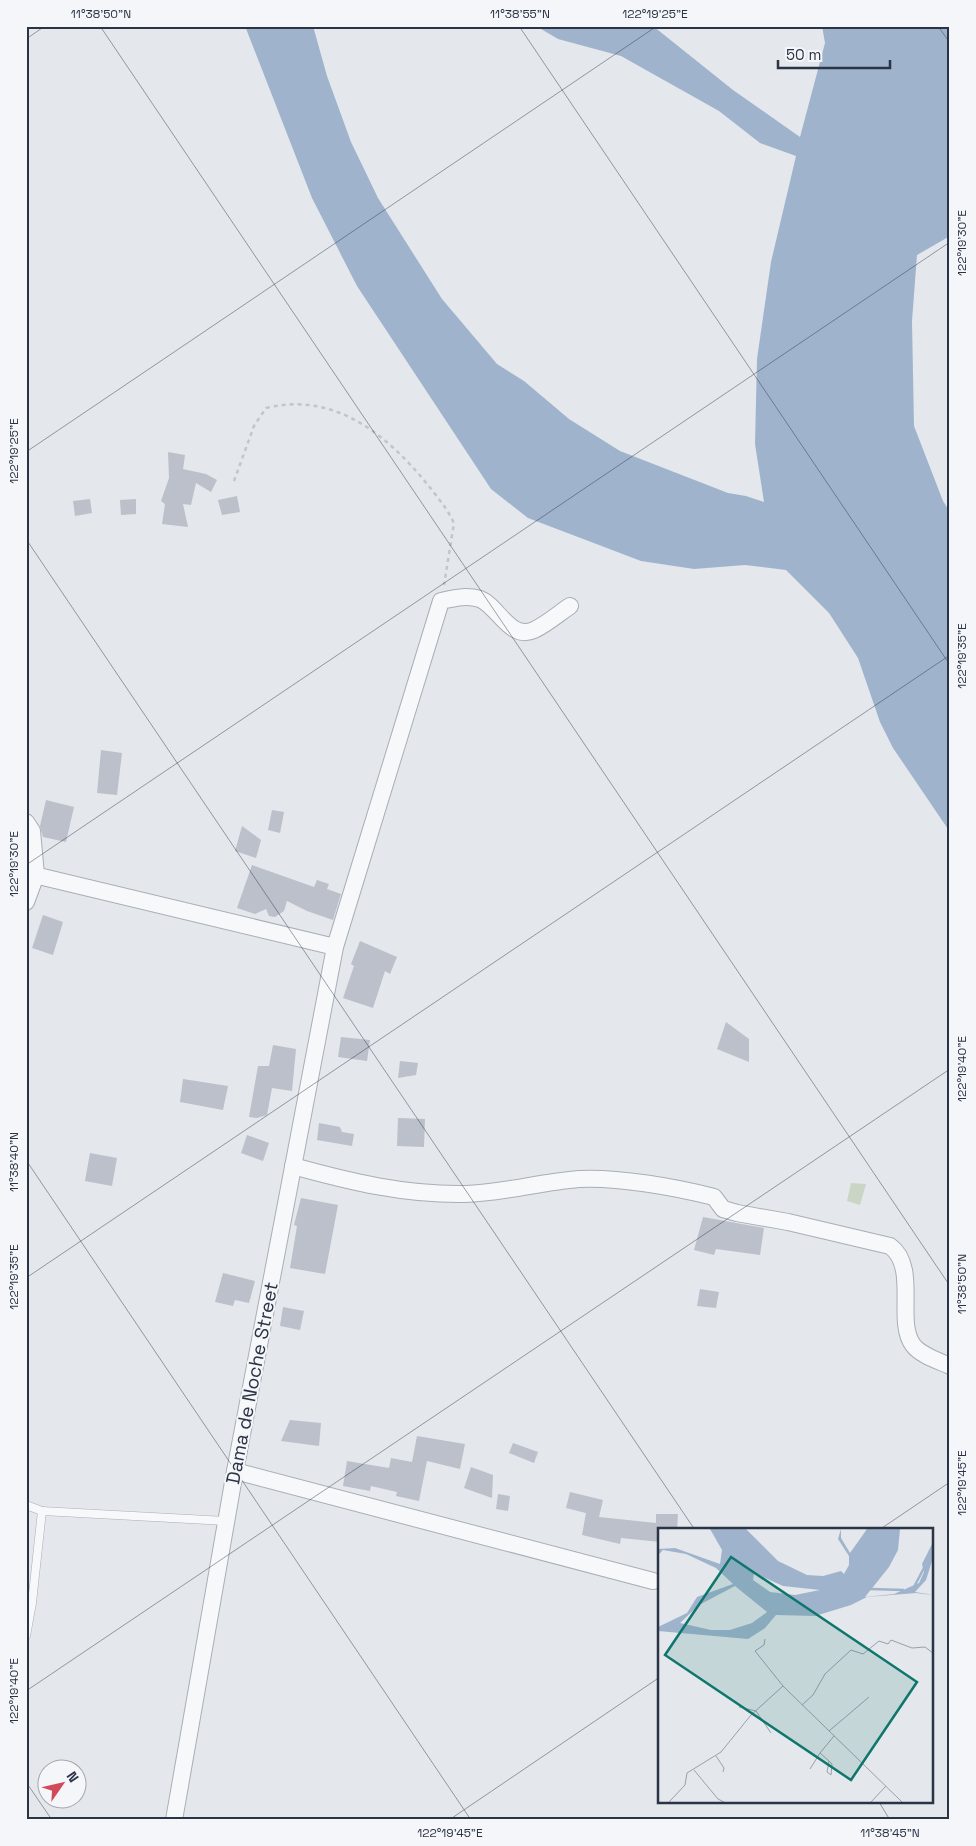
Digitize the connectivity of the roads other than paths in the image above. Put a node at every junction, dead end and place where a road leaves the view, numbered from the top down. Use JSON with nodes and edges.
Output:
{"nodes":[{"id":1,"x":570,"y":606,"type":"dead end"},
{"id":2,"x":26,"y":822,"type":"edge"},
{"id":3,"x":31,"y":874,"type":"edge"},
{"id":4,"x":26,"y":902,"type":"edge"},
{"id":5,"x":335,"y":947,"type":"junction"},
{"id":6,"x":294,"y":1166,"type":"junction"},
{"id":7,"x":950,"y":1366,"type":"edge"},
{"id":8,"x":235,"y":1471,"type":"junction"},
{"id":9,"x":26,"y":1505,"type":"edge"},
{"id":10,"x":42,"y":1511,"type":"junction"},
{"id":11,"x":226,"y":1521,"type":"junction"},
{"id":12,"x":653,"y":1581,"type":"dead end"},
{"id":13,"x":29,"y":1604,"type":"edge"},
{"id":14,"x":26,"y":1636,"type":"edge"},
{"id":15,"x":174,"y":1820,"type":"edge"}],
"edges":[{"from":1,"to":5,"type":"street","name":"Dama de Noche Street"},
{"from":2,"to":3,"type":"street"},
{"from":3,"to":4,"type":"street"},
{"from":3,"to":5,"type":"street"},
{"from":5,"to":6,"type":"street","name":"Dama de Noche Street"},
{"from":6,"to":7,"type":"street"},
{"from":6,"to":8,"type":"street","name":"Dama de Noche Street"},
{"from":8,"to":11,"type":"street","name":"Dama de Noche Street"},
{"from":8,"to":12,"type":"street"},
{"from":9,"to":10,"type":"lane"},
{"from":10,"to":11,"type":"lane"},
{"from":10,"to":13,"type":"lane"},
{"from":11,"to":15,"type":"street","name":"Dama de Noche Street"},
{"from":13,"to":14,"type":"lane"}]}
